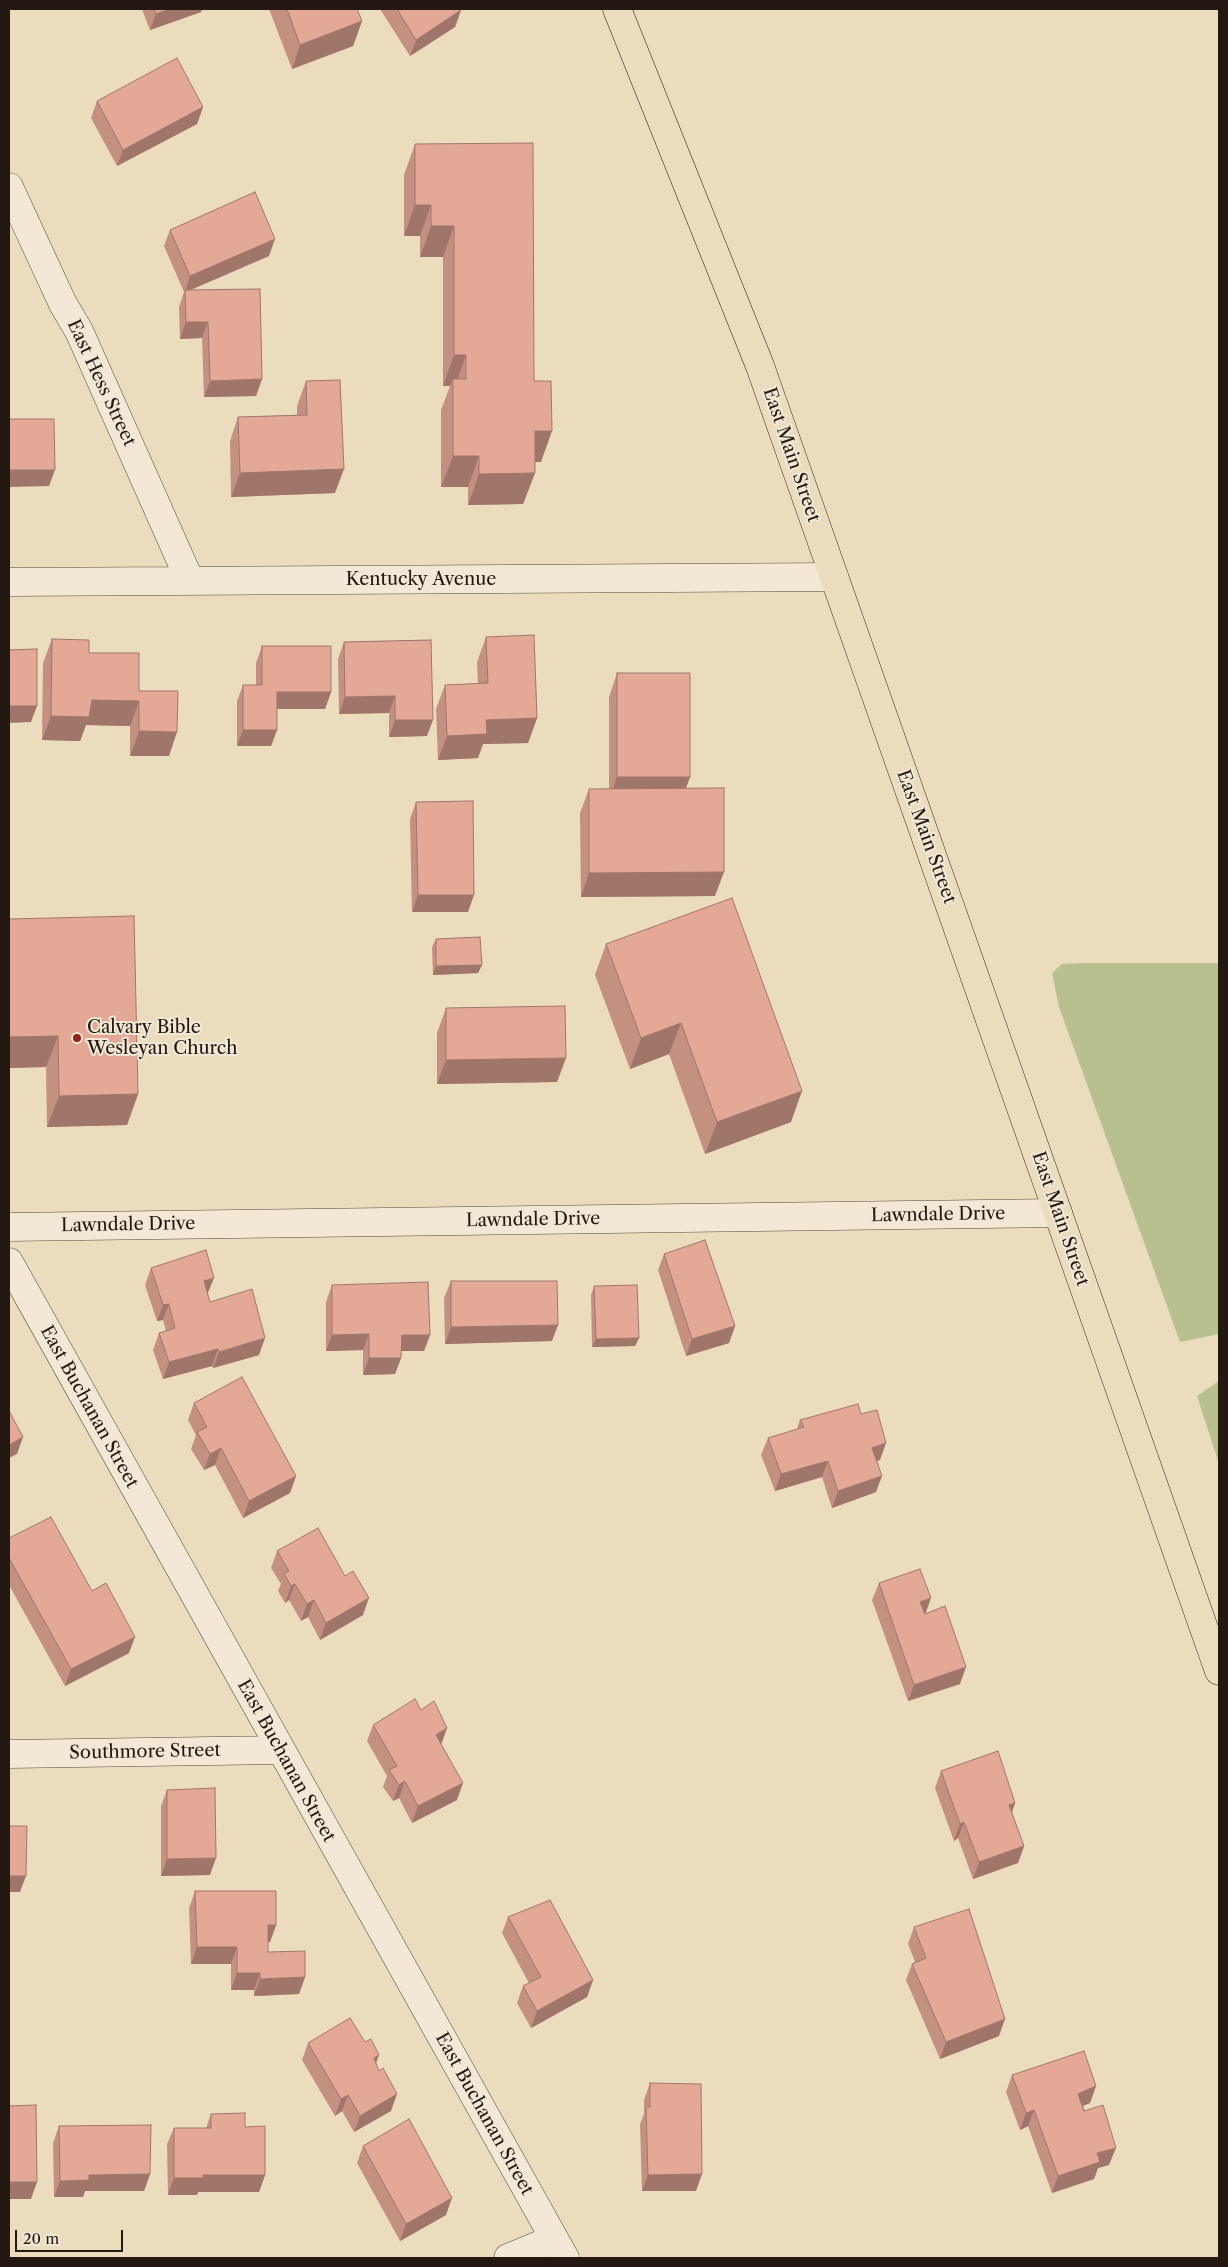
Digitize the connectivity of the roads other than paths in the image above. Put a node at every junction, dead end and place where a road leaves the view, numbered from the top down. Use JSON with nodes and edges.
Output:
{"nodes":[{"id":1,"x":617,"y":9,"type":"edge"},
{"id":2,"x":9,"y":187,"type":"edge"},
{"id":3,"x":834,"y":577,"type":"junction"},
{"id":4,"x":190,"y":581,"type":"junction"},
{"id":5,"x":9,"y":582,"type":"edge"},
{"id":6,"x":1058,"y":1213,"type":"junction"},
{"id":7,"x":9,"y":1227,"type":"edge"},
{"id":8,"x":9,"y":1262,"type":"edge"},
{"id":9,"x":1219,"y":1672,"type":"edge"},
{"id":10,"x":280,"y":1750,"type":"junction"},
{"id":11,"x":9,"y":1754,"type":"edge"},
{"id":12,"x":560,"y":2249,"type":"edge"},
{"id":13,"x":508,"y":2258,"type":"edge"}],
"edges":[{"from":1,"to":3,"type":"main road","name":"East Main Street"},
{"from":2,"to":4,"type":"street","name":"East Hess Street"},
{"from":3,"to":4,"type":"street","name":"Kentucky Avenue"},
{"from":3,"to":6,"type":"main road","name":"East Main Street"},
{"from":4,"to":5,"type":"street","name":"Kentucky Avenue"},
{"from":6,"to":7,"type":"street","name":"Lawndale Drive"},
{"from":6,"to":9,"type":"main road","name":"East Main Street"},
{"from":8,"to":10,"type":"street","name":"East Buchanan Street"},
{"from":10,"to":11,"type":"street","name":"Southmore Street"},
{"from":10,"to":12,"type":"street","name":"East Buchanan Street"},
{"from":12,"to":13,"type":"street"}]}
